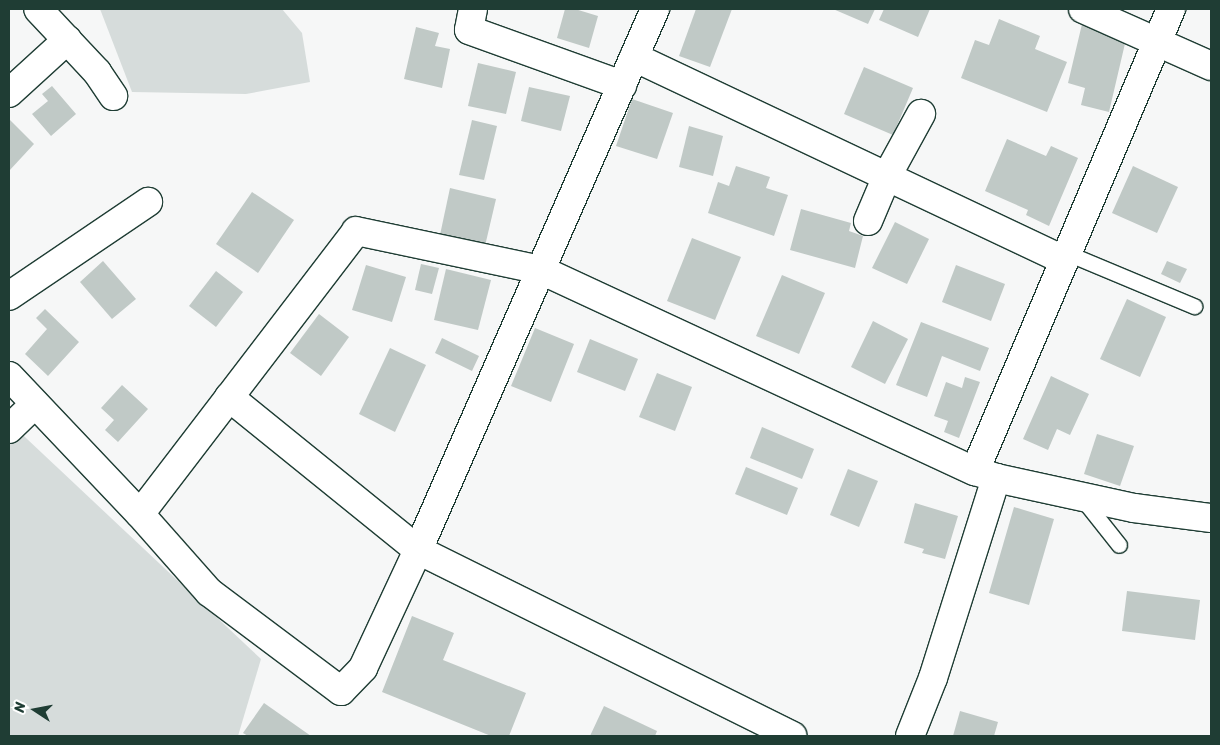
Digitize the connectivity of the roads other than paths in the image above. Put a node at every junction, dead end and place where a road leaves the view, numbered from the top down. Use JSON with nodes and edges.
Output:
{"nodes":[{"id":1,"x":38,"y":9,"type":"edge"},
{"id":2,"x":473,"y":9,"type":"edge"},
{"id":3,"x":655,"y":9,"type":"edge"},
{"id":4,"x":1083,"y":9,"type":"edge"},
{"id":5,"x":1171,"y":9,"type":"edge"},
{"id":6,"x":67,"y":40,"type":"junction"},
{"id":7,"x":1156,"y":40,"type":"junction"},
{"id":8,"x":634,"y":58,"type":"junction"},
{"id":9,"x":1211,"y":66,"type":"edge"},
{"id":10,"x":622,"y":85,"type":"junction"},
{"id":11,"x":9,"y":92,"type":"edge"},
{"id":12,"x":113,"y":96,"type":"dead end"},
{"id":13,"x":921,"y":114,"type":"dead end"},
{"id":14,"x":887,"y":176,"type":"junction"},
{"id":15,"x":148,"y":202,"type":"dead end"},
{"id":16,"x":868,"y":221,"type":"dead end"},
{"id":17,"x":1065,"y":257,"type":"junction"},
{"id":18,"x":541,"y":270,"type":"junction"},
{"id":19,"x":9,"y":296,"type":"edge"},
{"id":20,"x":1194,"y":306,"type":"dead end"},
{"id":21,"x":9,"y":376,"type":"edge"},
{"id":22,"x":229,"y":396,"type":"junction"},
{"id":23,"x":35,"y":404,"type":"junction"},
{"id":24,"x":9,"y":429,"type":"edge"},
{"id":25,"x":986,"y":474,"type":"junction"},
{"id":26,"x":1080,"y":496,"type":"junction"},
{"id":27,"x":140,"y":514,"type":"junction"},
{"id":28,"x":1211,"y":518,"type":"edge"},
{"id":29,"x":1118,"y":545,"type":"dead end"},
{"id":30,"x":418,"y":550,"type":"junction"},
{"id":31,"x":792,"y":736,"type":"edge"},
{"id":32,"x":910,"y":736,"type":"edge"}],
"edges":[{"from":1,"to":6,"type":"street"},
{"from":2,"to":10,"type":"street"},
{"from":3,"to":8,"type":"street"},
{"from":4,"to":7,"type":"street"},
{"from":5,"to":7,"type":"street"},
{"from":6,"to":11,"type":"street"},
{"from":6,"to":12,"type":"street"},
{"from":7,"to":9,"type":"street"},
{"from":7,"to":17,"type":"street"},
{"from":8,"to":10,"type":"street"},
{"from":8,"to":14,"type":"street"},
{"from":10,"to":18,"type":"street"},
{"from":13,"to":14,"type":"street"},
{"from":14,"to":16,"type":"street"},
{"from":14,"to":17,"type":"street"},
{"from":15,"to":19,"type":"street"},
{"from":17,"to":20,"type":"lane"},
{"from":17,"to":25,"type":"street"},
{"from":18,"to":22,"type":"street"},
{"from":18,"to":25,"type":"street"},
{"from":18,"to":30,"type":"street"},
{"from":21,"to":23,"type":"street"},
{"from":22,"to":27,"type":"street"},
{"from":22,"to":30,"type":"street"},
{"from":23,"to":24,"type":"street"},
{"from":23,"to":27,"type":"street"},
{"from":25,"to":26,"type":"street"},
{"from":25,"to":32,"type":"street"},
{"from":26,"to":28,"type":"street"},
{"from":26,"to":29,"type":"lane"},
{"from":27,"to":30,"type":"street"},
{"from":30,"to":31,"type":"street"}]}
